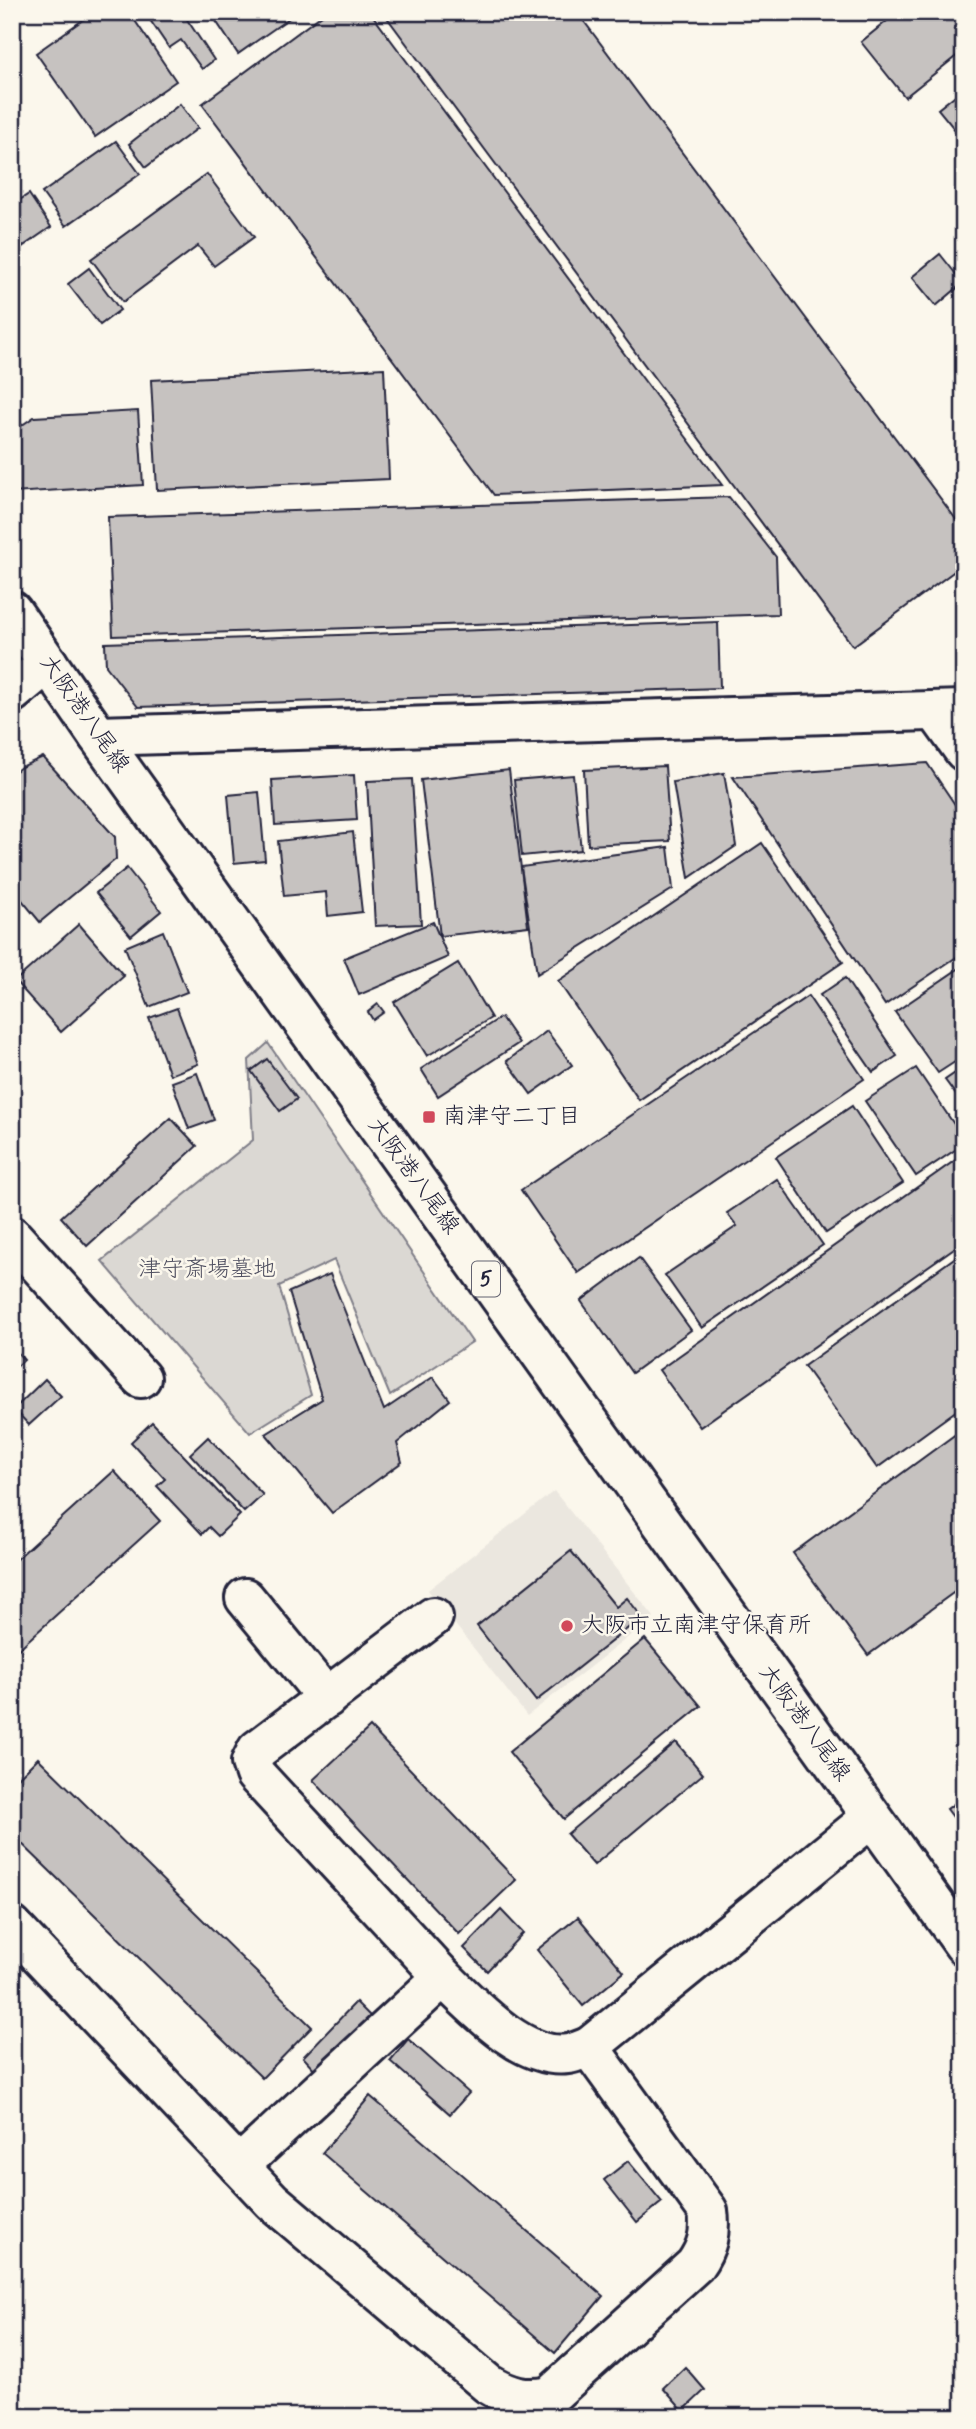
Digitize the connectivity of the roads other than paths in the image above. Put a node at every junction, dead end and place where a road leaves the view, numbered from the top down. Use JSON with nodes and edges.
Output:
{"nodes":[{"id":1,"x":12,"y":611,"type":"edge"},
{"id":2,"x":48,"y":663,"type":"junction"},
{"id":3,"x":12,"y":694,"type":"edge"},
{"id":4,"x":950,"y":711,"type":"edge"},
{"id":5,"x":98,"y":736,"type":"junction"},
{"id":6,"x":964,"y":751,"type":"edge"},
{"id":7,"x":12,"y":1236,"type":"edge"},
{"id":8,"x":141,"y":1378,"type":"dead end"},
{"id":9,"x":245,"y":1598,"type":"dead end"},
{"id":10,"x":433,"y":1617,"type":"dead end"},
{"id":11,"x":327,"y":1698,"type":"junction"},
{"id":12,"x":871,"y":1818,"type":"junction"},
{"id":13,"x":12,"y":1926,"type":"edge"},
{"id":14,"x":964,"y":1945,"type":"edge"},
{"id":15,"x":443,"y":1977,"type":"junction"},
{"id":16,"x":589,"y":2047,"type":"junction"},
{"id":17,"x":239,"y":2166,"type":"junction"}],
"edges":[{"from":1,"to":2,"type":"street","name":"大阪港八尾線","number":"5"},
{"from":2,"to":3,"type":"street"},
{"from":2,"to":5,"type":"street","name":"大阪港八尾線","number":"5"},
{"from":4,"to":5,"type":"street"},
{"from":4,"to":6,"type":"street"},
{"from":5,"to":12,"type":"street","name":"大阪港八尾線","number":"5"},
{"from":7,"to":8,"type":"street"},
{"from":9,"to":11,"type":"street"},
{"from":10,"to":11,"type":"street"},
{"from":11,"to":15,"type":"street"},
{"from":12,"to":14,"type":"street","name":"大阪港八尾線","number":"5"},
{"from":12,"to":16,"type":"street"},
{"from":13,"to":17,"type":"street"},
{"from":15,"to":16,"type":"street"},
{"from":15,"to":17,"type":"street"},
{"from":16,"to":17,"type":"street"}]}
